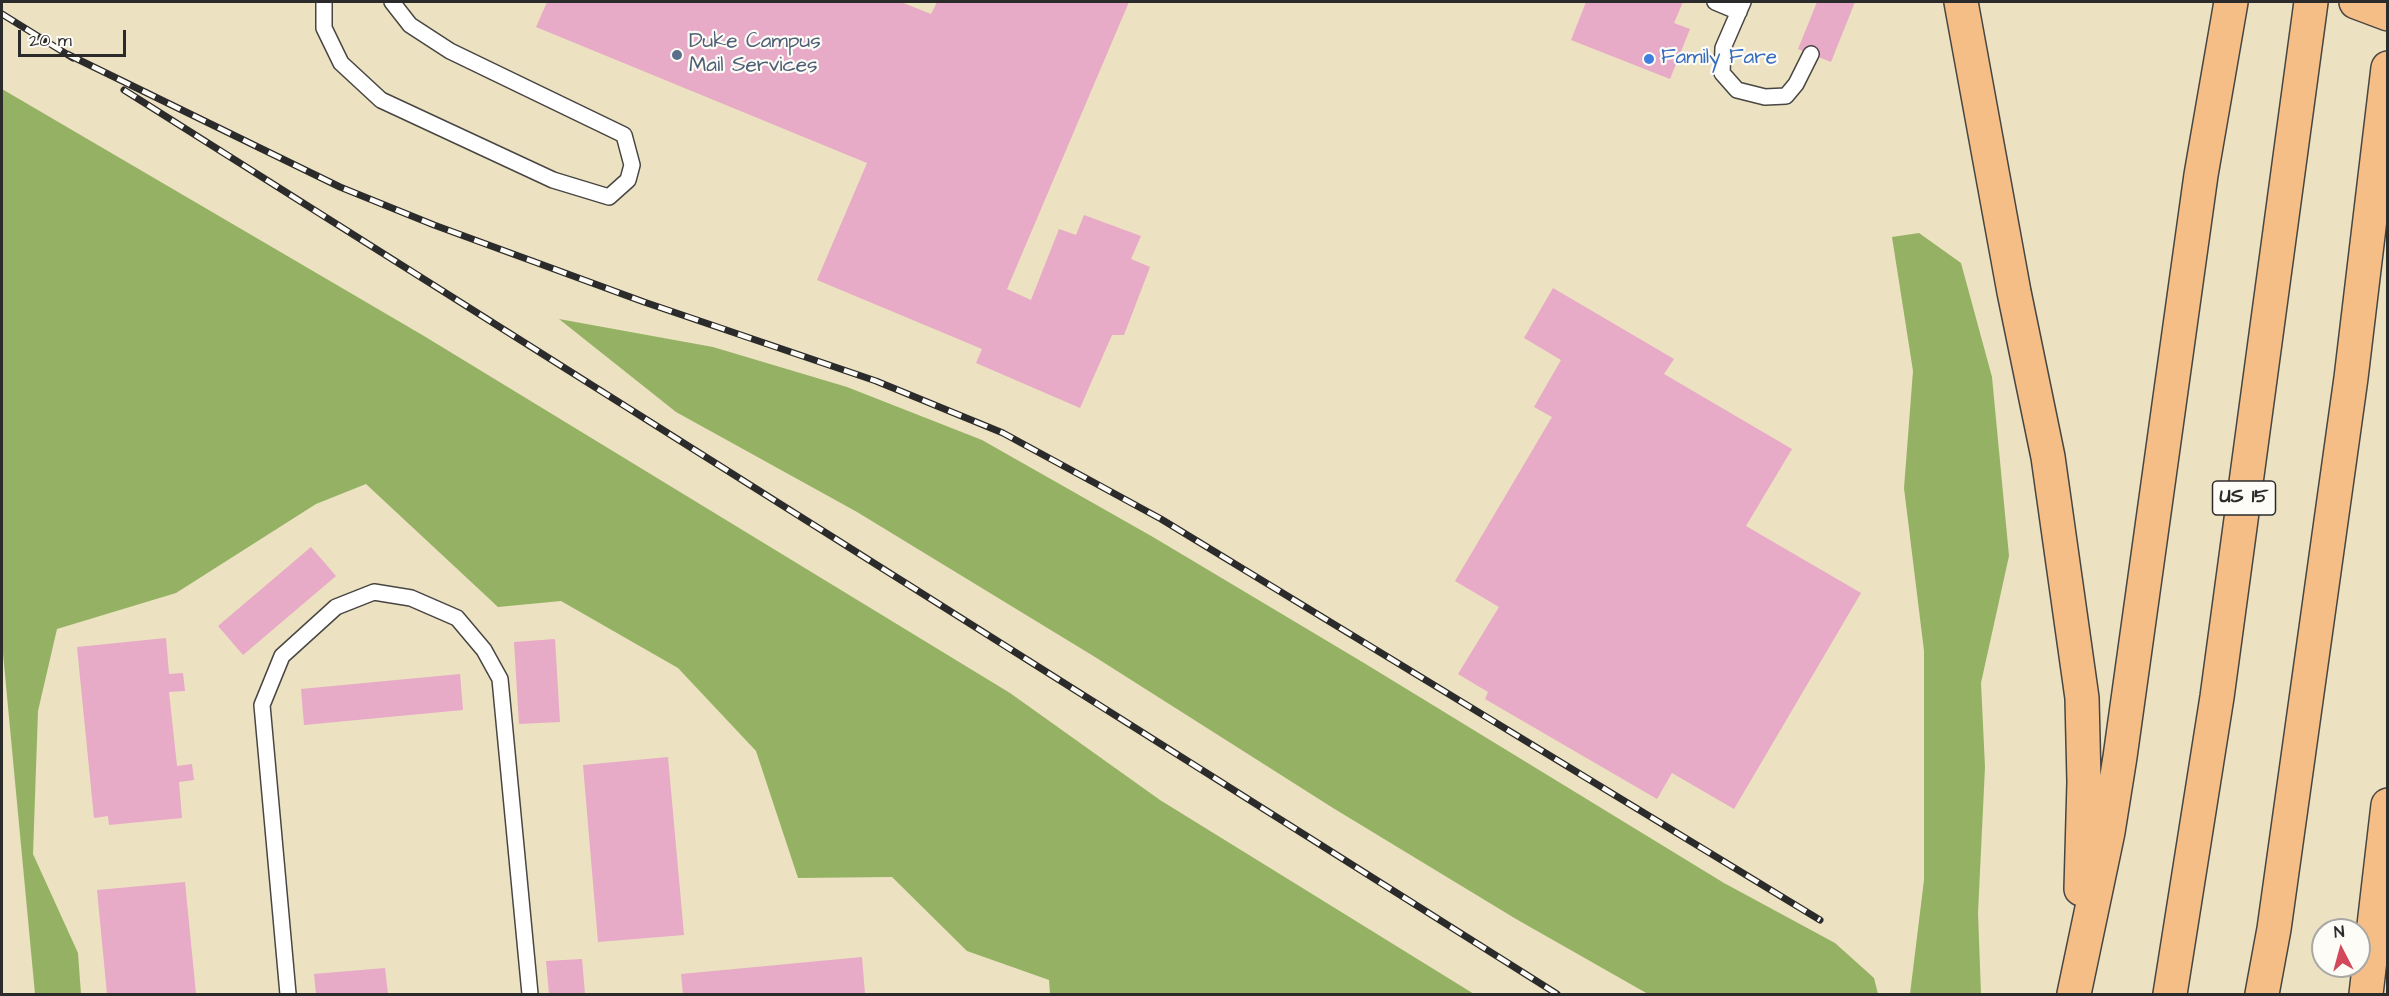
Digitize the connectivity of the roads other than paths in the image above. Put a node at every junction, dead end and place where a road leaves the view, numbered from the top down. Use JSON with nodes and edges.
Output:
{"nodes":[{"id":1,"x":324,"y":2,"type":"edge"},
{"id":2,"x":392,"y":2,"type":"edge"},
{"id":3,"x":1715,"y":2,"type":"edge"},
{"id":4,"x":1961,"y":2,"type":"edge"},
{"id":5,"x":2231,"y":2,"type":"edge"},
{"id":6,"x":2311,"y":2,"type":"edge"},
{"id":7,"x":2356,"y":2,"type":"edge"},
{"id":8,"x":1741,"y":7,"type":"edge"},
{"id":9,"x":2388,"y":14,"type":"edge"},
{"id":10,"x":1811,"y":54,"type":"dead end"},
{"id":11,"x":2388,"y":68,"type":"edge"},
{"id":12,"x":2388,"y":805,"type":"edge"},
{"id":13,"x":2388,"y":922,"type":"edge"},
{"id":14,"x":2080,"y":961,"type":"junction"},
{"id":15,"x":2368,"y":986,"type":"edge"},
{"id":16,"x":288,"y":994,"type":"edge"},
{"id":17,"x":530,"y":994,"type":"edge"},
{"id":18,"x":2074,"y":994,"type":"edge"},
{"id":19,"x":2170,"y":994,"type":"edge"},
{"id":20,"x":2262,"y":994,"type":"edge"}],
"edges":[{"from":1,"to":2,"type":"lane"},
{"from":3,"to":8,"type":"lane"},
{"from":4,"to":14,"type":"main road"},
{"from":5,"to":14,"type":"main road"},
{"from":6,"to":19,"type":"main road","number":"US 15"},
{"from":7,"to":9,"type":"main road"},
{"from":8,"to":10,"type":"lane"},
{"from":11,"to":20,"type":"main road"},
{"from":12,"to":15,"type":"main road"},
{"from":13,"to":15,"type":"main road"},
{"from":14,"to":18,"type":"main road"},
{"from":16,"to":17,"type":"lane"}]}
